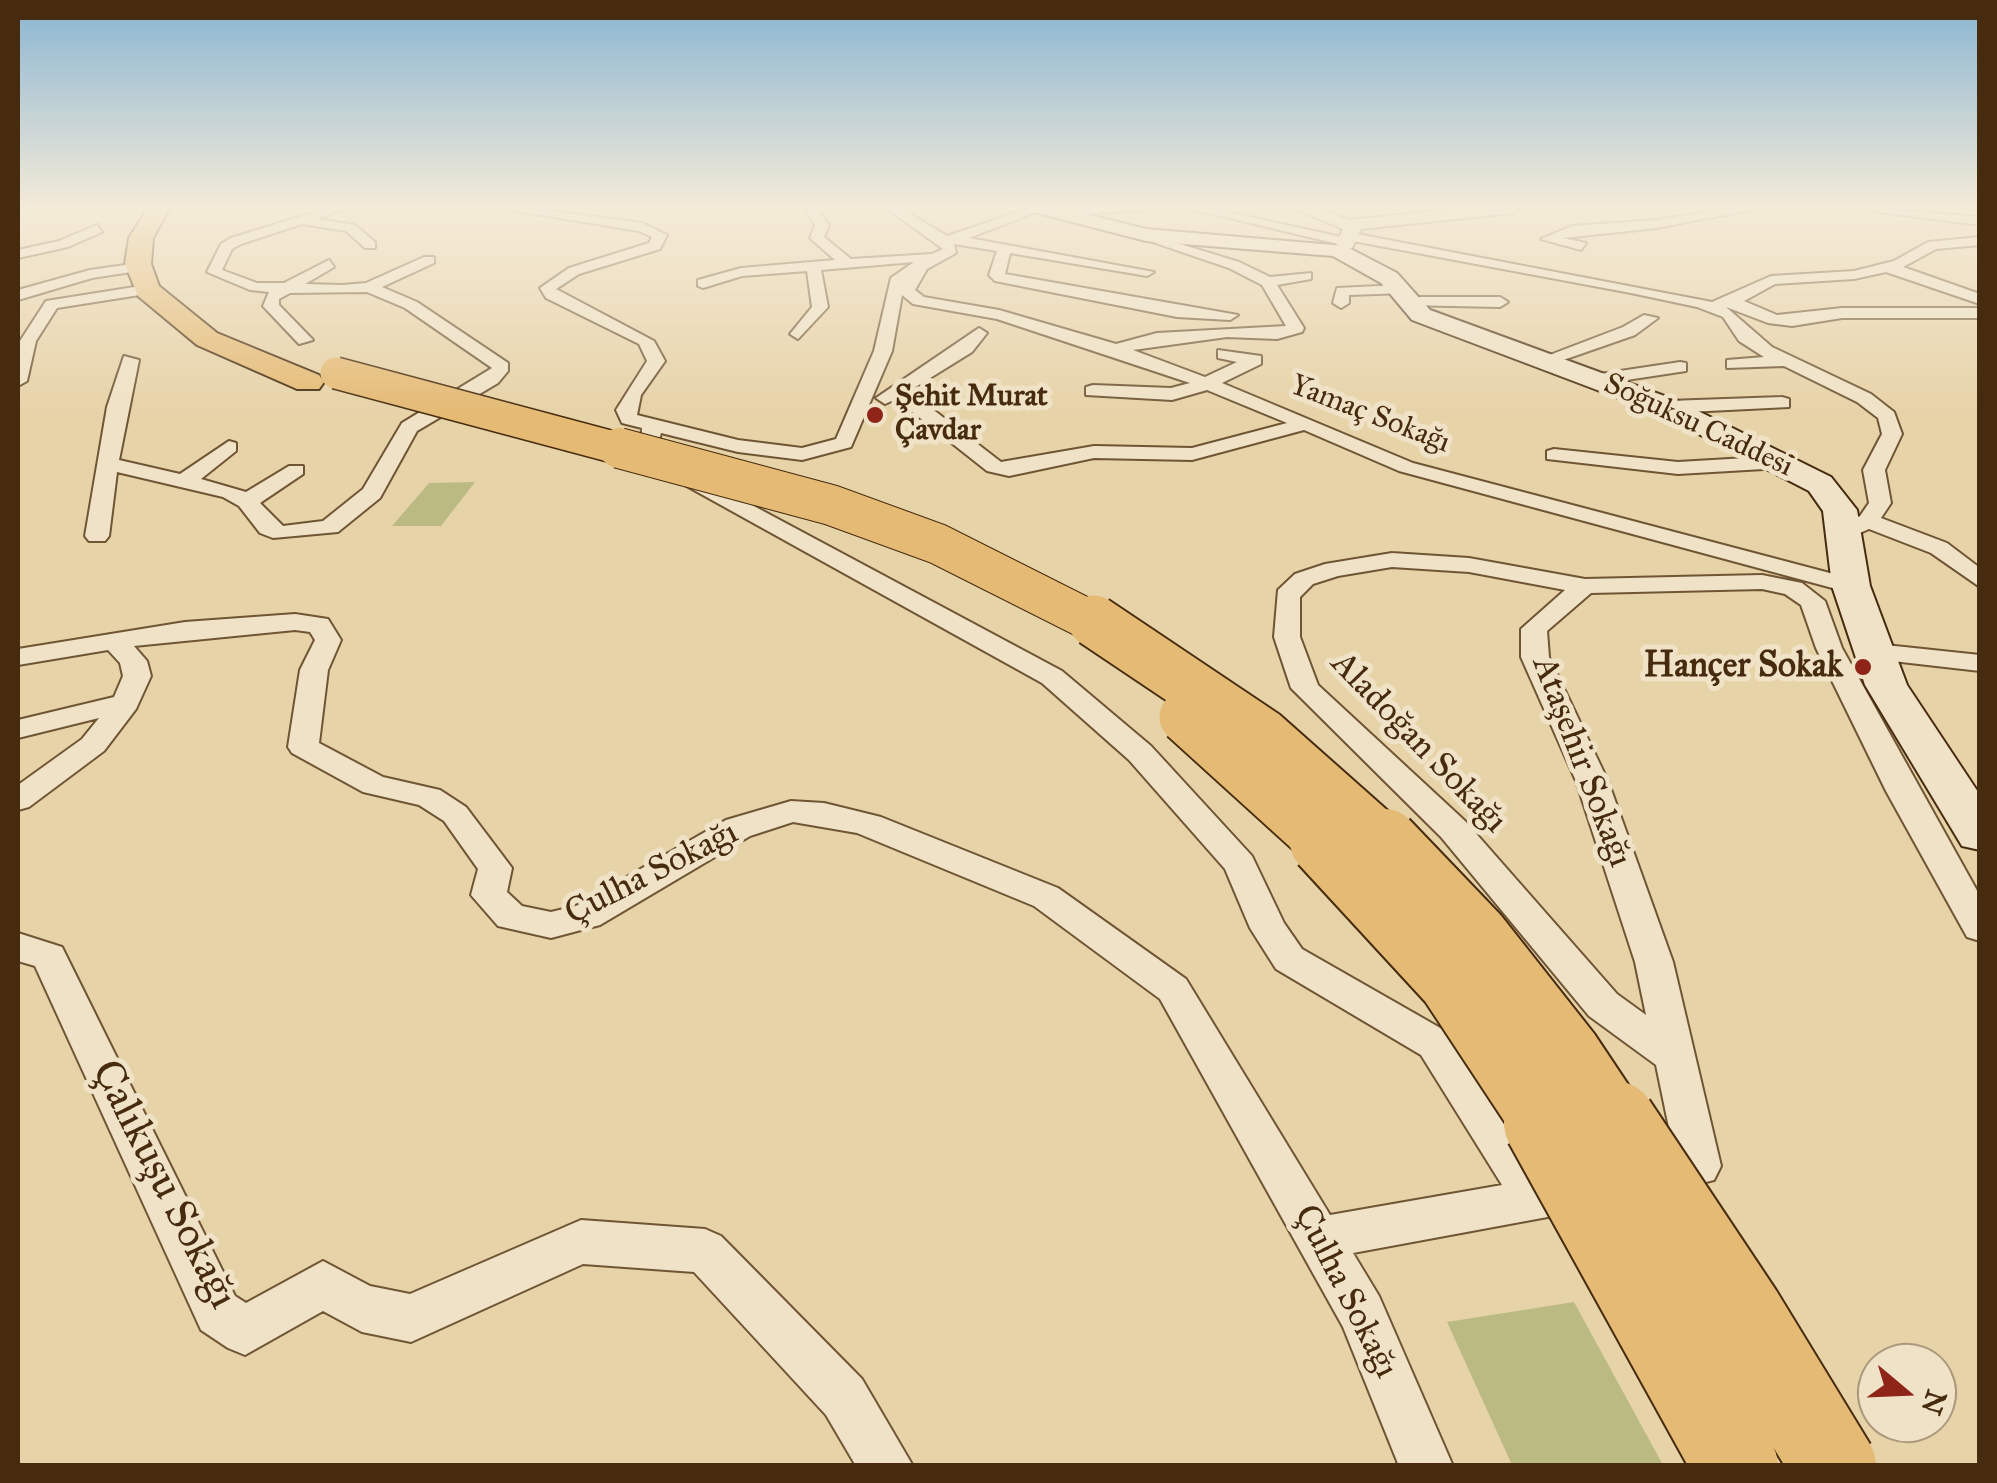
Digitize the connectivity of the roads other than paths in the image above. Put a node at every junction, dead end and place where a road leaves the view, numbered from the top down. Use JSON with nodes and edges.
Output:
{"nodes":[{"id":1,"x":80,"y":277,"type":"edge"},
{"id":2,"x":112,"y":277,"type":"edge"},
{"id":3,"x":144,"y":277,"type":"edge"},
{"id":4,"x":233,"y":277,"type":"edge"},
{"id":5,"x":304,"y":277,"type":"edge"},
{"id":6,"x":390,"y":277,"type":"edge"},
{"id":7,"x":565,"y":277,"type":"edge"},
{"id":8,"x":720,"y":277,"type":"edge"},
{"id":9,"x":815,"y":277,"type":"edge"},
{"id":10,"x":899,"y":277,"type":"edge"},
{"id":11,"x":915,"y":277,"type":"edge"},
{"id":12,"x":999,"y":277,"type":"edge"},
{"id":13,"x":1258,"y":277,"type":"edge"},
{"id":14,"x":1298,"y":277,"type":"edge"},
{"id":15,"x":1388,"y":277,"type":"edge"},
{"id":16,"x":1566,"y":277,"type":"edge"},
{"id":17,"x":1813,"y":277,"type":"edge"},
{"id":18,"x":1897,"y":277,"type":"edge"},
{"id":19,"x":179,"y":278,"type":"dead end"},
{"id":20,"x":144,"y":282,"type":"junction"},
{"id":21,"x":1268,"y":282,"type":"junction"},
{"id":22,"x":703,"y":283,"type":"dead end"},
{"id":23,"x":368,"y":287,"type":"junction"},
{"id":24,"x":279,"y":290,"type":"junction"},
{"id":25,"x":18,"y":296,"type":"edge"},
{"id":26,"x":1404,"y":296,"type":"junction"},
{"id":27,"x":1980,"y":298,"type":"edge"},
{"id":28,"x":1500,"y":302,"type":"dead end"},
{"id":29,"x":1341,"y":303,"type":"dead end"},
{"id":30,"x":1721,"y":304,"type":"junction"},
{"id":31,"x":1291,"y":313,"type":"junction"},
{"id":32,"x":1980,"y":313,"type":"edge"},
{"id":33,"x":1650,"y":318,"type":"dead end"},
{"id":34,"x":1774,"y":320,"type":"junction"},
{"id":35,"x":979,"y":333,"type":"dead end"},
{"id":36,"x":798,"y":334,"type":"dead end"},
{"id":37,"x":1797,"y":337,"type":"dead end"},
{"id":38,"x":1112,"y":348,"type":"junction"},
{"id":39,"x":958,"y":354,"type":"junction"},
{"id":40,"x":1224,"y":354,"type":"dead end"},
{"id":41,"x":130,"y":360,"type":"dead end"},
{"id":42,"x":1543,"y":361,"type":"junction"},
{"id":43,"x":1787,"y":361,"type":"junction"},
{"id":44,"x":1733,"y":364,"type":"dead end"},
{"id":45,"x":1093,"y":365,"type":"dead end"},
{"id":46,"x":1680,"y":367,"type":"dead end"},
{"id":47,"x":334,"y":369,"type":"junction"},
{"id":48,"x":1600,"y":379,"type":"junction"},
{"id":49,"x":18,"y":381,"type":"edge"},
{"id":50,"x":934,"y":381,"type":"dead end"},
{"id":51,"x":1205,"y":383,"type":"junction"},
{"id":52,"x":897,"y":391,"type":"junction"},
{"id":53,"x":1093,"y":391,"type":"dead end"},
{"id":54,"x":462,"y":396,"type":"junction"},
{"id":55,"x":1782,"y":403,"type":"dead end"},
{"id":56,"x":858,"y":405,"type":"junction"},
{"id":57,"x":1668,"y":407,"type":"junction"},
{"id":58,"x":1305,"y":424,"type":"junction"},
{"id":59,"x":653,"y":425,"type":"junction"},
{"id":60,"x":229,"y":447,"type":"dead end"},
{"id":61,"x":1554,"y":455,"type":"dead end"},
{"id":62,"x":1781,"y":462,"type":"junction"},
{"id":63,"x":108,"y":464,"type":"junction"},
{"id":64,"x":296,"y":470,"type":"dead end"},
{"id":65,"x":186,"y":480,"type":"junction"},
{"id":66,"x":247,"y":501,"type":"junction"},
{"id":67,"x":1857,"y":526,"type":"junction"},
{"id":68,"x":97,"y":536,"type":"dead end"},
{"id":69,"x":1980,"y":580,"type":"edge"},
{"id":70,"x":1585,"y":586,"type":"junction"},
{"id":71,"x":1851,"y":586,"type":"junction"},
{"id":72,"x":116,"y":642,"type":"junction"},
{"id":73,"x":1876,"y":652,"type":"junction"},
{"id":74,"x":18,"y":658,"type":"edge"},
{"id":75,"x":1980,"y":663,"type":"edge"},
{"id":76,"x":126,"y":703,"type":"junction"},
{"id":77,"x":18,"y":729,"type":"edge"},
{"id":78,"x":18,"y":800,"type":"edge"},
{"id":79,"x":1975,"y":819,"type":"edge"},
{"id":80,"x":1980,"y":928,"type":"edge"},
{"id":81,"x":18,"y":947,"type":"edge"},
{"id":82,"x":1671,"y":1054,"type":"junction"},
{"id":83,"x":1536,"y":1200,"type":"junction"},
{"id":84,"x":1318,"y":1238,"type":"junction"},
{"id":85,"x":886,"y":1466,"type":"edge"},
{"id":86,"x":1426,"y":1466,"type":"edge"},
{"id":87,"x":1736,"y":1466,"type":"edge"},
{"id":88,"x":1834,"y":1466,"type":"edge"}],
"edges":[{"from":1,"to":25,"type":"street"},
{"from":2,"to":20,"type":"street"},
{"from":3,"to":20,"type":"highway"},
{"from":4,"to":24,"type":"street"},
{"from":5,"to":24,"type":"street"},
{"from":6,"to":23,"type":"street"},
{"from":7,"to":59,"type":"street"},
{"from":8,"to":22,"type":"street"},
{"from":9,"to":36,"type":"street"},
{"from":10,"to":56,"type":"street"},
{"from":11,"to":38,"type":"street","name":"Yamaç Sokağı"},
{"from":12,"to":31,"type":"street"},
{"from":13,"to":21,"type":"street"},
{"from":14,"to":21,"type":"street"},
{"from":15,"to":26,"type":"main road","name":"Soğuksu Caddesi"},
{"from":16,"to":30,"type":"street"},
{"from":17,"to":30,"type":"street"},
{"from":18,"to":27,"type":"street"},
{"from":19,"to":47,"type":"highway"},
{"from":20,"to":47,"type":"highway"},
{"from":20,"to":49,"type":"street"},
{"from":21,"to":31,"type":"street"},
{"from":23,"to":24,"type":"street"},
{"from":23,"to":54,"type":"street"},
{"from":24,"to":47,"type":"street"},
{"from":26,"to":28,"type":"street"},
{"from":26,"to":29,"type":"street"},
{"from":26,"to":42,"type":"main road","name":"Soğuksu Caddesi"},
{"from":30,"to":34,"type":"street"},
{"from":30,"to":43,"type":"street"},
{"from":31,"to":38,"type":"street"},
{"from":32,"to":34,"type":"street"},
{"from":33,"to":42,"type":"street"},
{"from":34,"to":37,"type":"street"},
{"from":35,"to":39,"type":"street"},
{"from":38,"to":45,"type":"street"},
{"from":38,"to":51,"type":"street","name":"Yamaç Sokağı"},
{"from":39,"to":50,"type":"street"},
{"from":39,"to":52,"type":"street"},
{"from":40,"to":51,"type":"street"},
{"from":41,"to":63,"type":"street"},
{"from":42,"to":48,"type":"main road","name":"Soğuksu Caddesi"},
{"from":43,"to":44,"type":"street"},
{"from":43,"to":67,"type":"street"},
{"from":46,"to":48,"type":"street"},
{"from":47,"to":54,"type":"street"},
{"from":47,"to":87,"type":"highway","bridge":true},
{"from":47,"to":88,"type":"highway","bridge":true},
{"from":48,"to":57,"type":"main road","name":"Soğuksu Caddesi"},
{"from":51,"to":53,"type":"street"},
{"from":51,"to":58,"type":"street","name":"Yamaç Sokağı"},
{"from":52,"to":56,"type":"street"},
{"from":52,"to":58,"type":"street"},
{"from":54,"to":66,"type":"street"},
{"from":55,"to":57,"type":"street"},
{"from":56,"to":59,"type":"street"},
{"from":57,"to":62,"type":"main road","name":"Soğuksu Caddesi"},
{"from":58,"to":71,"type":"street","name":"Yamaç Sokağı"},
{"from":59,"to":83,"type":"street"},
{"from":60,"to":65,"type":"street"},
{"from":61,"to":62,"type":"street"},
{"from":62,"to":67,"type":"main road","name":"Soğuksu Caddesi"},
{"from":63,"to":65,"type":"street"},
{"from":63,"to":68,"type":"street"},
{"from":64,"to":66,"type":"street"},
{"from":65,"to":66,"type":"street"},
{"from":67,"to":69,"type":"street"},
{"from":67,"to":71,"type":"main road","name":"Soğuksu Caddesi"},
{"from":70,"to":80,"type":"street"},
{"from":70,"to":82,"type":"street","name":"Ataşehir Sokağı"},
{"from":70,"to":82,"type":"street","name":"Aladoğan Sokağı"},
{"from":71,"to":73,"type":"main road","name":"Soğuksu Caddesi"},
{"from":72,"to":74,"type":"street","name":"Çulha Sokağı"},
{"from":72,"to":76,"type":"street"},
{"from":72,"to":84,"type":"street","name":"Çulha Sokağı"},
{"from":73,"to":75,"type":"street"},
{"from":73,"to":79,"type":"main road","name":"Soğuksu Caddesi"},
{"from":76,"to":77,"type":"street"},
{"from":76,"to":78,"type":"street"},
{"from":81,"to":85,"type":"street","name":"Çalıkuşu Sokağı"},
{"from":82,"to":83,"type":"street","name":"Ataşehir Sokağı"},
{"from":83,"to":84,"type":"street","name":"Ataşehir Sokağı"},
{"from":84,"to":86,"type":"street","name":"Çulha Sokağı"}]}
